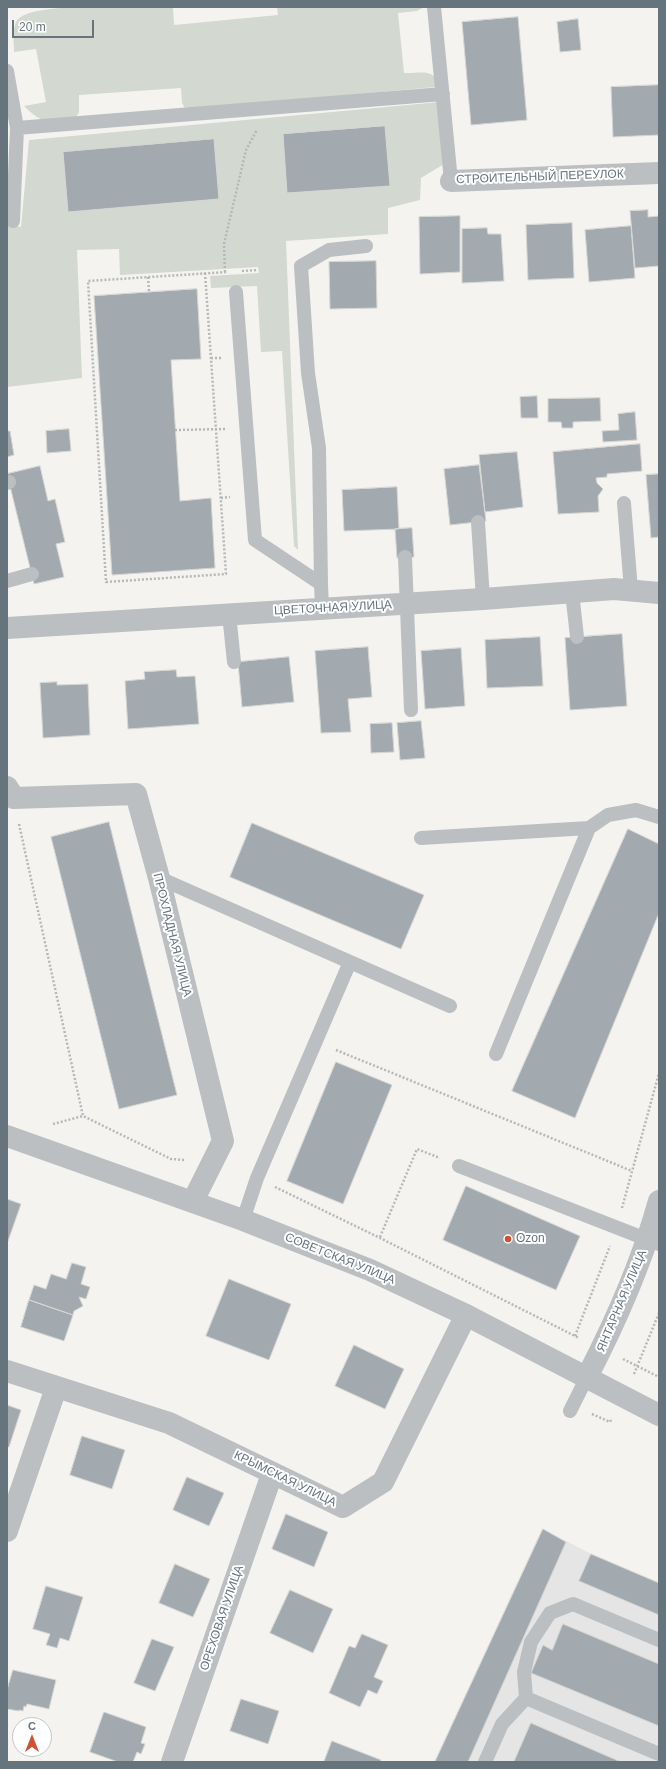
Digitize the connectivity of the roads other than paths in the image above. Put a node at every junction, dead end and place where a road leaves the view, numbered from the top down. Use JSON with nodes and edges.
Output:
{"nodes":[{"id":1,"x":434,"y":7,"type":"edge"},
{"id":2,"x":7,"y":71,"type":"edge"},
{"id":3,"x":443,"y":94,"type":"junction"},
{"id":4,"x":17,"y":128,"type":"junction"},
{"id":5,"x":659,"y":174,"type":"edge"},
{"id":6,"x":451,"y":181,"type":"joint"},
{"id":7,"x":14,"y":221,"type":"dead end"},
{"id":8,"x":366,"y":246,"type":"dead end"},
{"id":9,"x":236,"y":292,"type":"dead end"},
{"id":10,"x":624,"y":503,"type":"dead end"},
{"id":11,"x":478,"y":522,"type":"dead end"},
{"id":12,"x":405,"y":558,"type":"dead end"},
{"id":13,"x":32,"y":574,"type":"dead end"},
{"id":14,"x":7,"y":581,"type":"edge"},
{"id":15,"x":321,"y":584,"type":"junction"},
{"id":16,"x":631,"y":590,"type":"junction"},
{"id":17,"x":572,"y":592,"type":"junction"},
{"id":18,"x":659,"y":593,"type":"edge"},
{"id":19,"x":483,"y":599,"type":"junction"},
{"id":20,"x":408,"y":603,"type":"junction"},
{"id":21,"x":322,"y":608,"type":"junction"},
{"id":22,"x":229,"y":614,"type":"junction"},
{"id":23,"x":7,"y":628,"type":"edge"},
{"id":24,"x":577,"y":637,"type":"dead end"},
{"id":25,"x":234,"y":662,"type":"dead end"},
{"id":26,"x":411,"y":710,"type":"dead end"},
{"id":27,"x":7,"y":787,"type":"edge"},
{"id":28,"x":659,"y":817,"type":"edge"},
{"id":29,"x":589,"y":828,"type":"junction"},
{"id":30,"x":421,"y":838,"type":"dead end"},
{"id":31,"x":159,"y":878,"type":"junction"},
{"id":32,"x":350,"y":962,"type":"junction"},
{"id":33,"x":450,"y":1006,"type":"dead end"},
{"id":34,"x":496,"y":1054,"type":"dead end"},
{"id":35,"x":7,"y":1136,"type":"edge"},
{"id":36,"x":459,"y":1166,"type":"road end"},
{"id":37,"x":193,"y":1201,"type":"junction"},
{"id":38,"x":659,"y":1201,"type":"edge"},
{"id":39,"x":243,"y":1220,"type":"junction"},
{"id":40,"x":654,"y":1242,"type":"edge"},
{"id":41,"x":466,"y":1315,"type":"junction"},
{"id":42,"x":7,"y":1371,"type":"edge"},
{"id":43,"x":587,"y":1377,"type":"junction"},
{"id":44,"x":56,"y":1388,"type":"junction"},
{"id":45,"x":570,"y":1411,"type":"dead end"},
{"id":46,"x":659,"y":1415,"type":"edge"},
{"id":47,"x":272,"y":1474,"type":"junction"},
{"id":48,"x":7,"y":1531,"type":"edge"},
{"id":49,"x":659,"y":1640,"type":"edge"},
{"id":50,"x":526,"y":1698,"type":"junction"},
{"id":51,"x":659,"y":1754,"type":"edge"},
{"id":52,"x":172,"y":1762,"type":"edge"},
{"id":53,"x":485,"y":1762,"type":"edge"}],
"edges":[{"from":1,"to":3,"type":"lane","name":"СТРОИТЕЛЬНЫЙ ПЕРЕУЛОК"},
{"from":2,"to":4,"type":"lane"},
{"from":3,"to":4,"type":"lane"},
{"from":3,"to":6,"type":"lane","name":"СТРОИТЕЛЬНЫЙ ПЕРЕУЛОК"},
{"from":4,"to":7,"type":"lane"},
{"from":5,"to":6,"type":"street","name":"СТРОИТЕЛЬНЫЙ ПЕРЕУЛОК"},
{"from":8,"to":15,"type":"lane"},
{"from":9,"to":15,"type":"lane"},
{"from":10,"to":16,"type":"lane"},
{"from":11,"to":19,"type":"lane"},
{"from":12,"to":20,"type":"lane"},
{"from":13,"to":14,"type":"lane"},
{"from":15,"to":21,"type":"lane"},
{"from":16,"to":17,"type":"street","name":"ЦВЕТОЧНАЯ УЛИЦА"},
{"from":16,"to":18,"type":"street","name":"ЦВЕТОЧНАЯ УЛИЦА"},
{"from":17,"to":19,"type":"street","name":"ЦВЕТОЧНАЯ УЛИЦА"},
{"from":17,"to":24,"type":"lane"},
{"from":19,"to":20,"type":"street","name":"ЦВЕТОЧНАЯ УЛИЦА"},
{"from":20,"to":21,"type":"street","name":"ЦВЕТОЧНАЯ УЛИЦА"},
{"from":20,"to":26,"type":"lane"},
{"from":21,"to":22,"type":"street","name":"ЦВЕТОЧНАЯ УЛИЦА"},
{"from":22,"to":23,"type":"street","name":"ЦВЕТОЧНАЯ УЛИЦА"},
{"from":22,"to":25,"type":"lane"},
{"from":27,"to":31,"type":"street","name":"ПРОХЛАДНАЯ УЛИЦА"},
{"from":28,"to":29,"type":"lane"},
{"from":29,"to":30,"type":"lane"},
{"from":29,"to":34,"type":"lane"},
{"from":31,"to":32,"type":"lane"},
{"from":31,"to":37,"type":"street","name":"ПРОХЛАДНАЯ УЛИЦА"},
{"from":32,"to":33,"type":"lane"},
{"from":32,"to":39,"type":"lane"},
{"from":35,"to":37,"type":"street","name":"СОВЕТСКАЯ УЛИЦА"},
{"from":36,"to":40,"type":"lane"},
{"from":37,"to":39,"type":"street","name":"СОВЕТСКАЯ УЛИЦА"},
{"from":38,"to":40,"type":"street","name":"ЯНТАРНАЯ УЛИЦА"},
{"from":39,"to":41,"type":"street","name":"СОВЕТСКАЯ УЛИЦА"},
{"from":40,"to":43,"type":"street","name":"ЯНТАРНАЯ УЛИЦА"},
{"from":41,"to":43,"type":"street","name":"СОВЕТСКАЯ УЛИЦА"},
{"from":41,"to":47,"type":"street","name":"КРЫМСКАЯ УЛИЦА"},
{"from":42,"to":44,"type":"street","name":"КРЫМСКАЯ УЛИЦА"},
{"from":43,"to":45,"type":"lane"},
{"from":43,"to":46,"type":"street","name":"СОВЕТСКАЯ УЛИЦА"},
{"from":44,"to":47,"type":"street","name":"КРЫМСКАЯ УЛИЦА"},
{"from":44,"to":48,"type":"street"},
{"from":47,"to":52,"type":"street","name":"ОРЕХОВАЯ УЛИЦА"},
{"from":49,"to":50,"type":"lane"},
{"from":50,"to":51,"type":"lane"},
{"from":50,"to":53,"type":"lane"}]}
